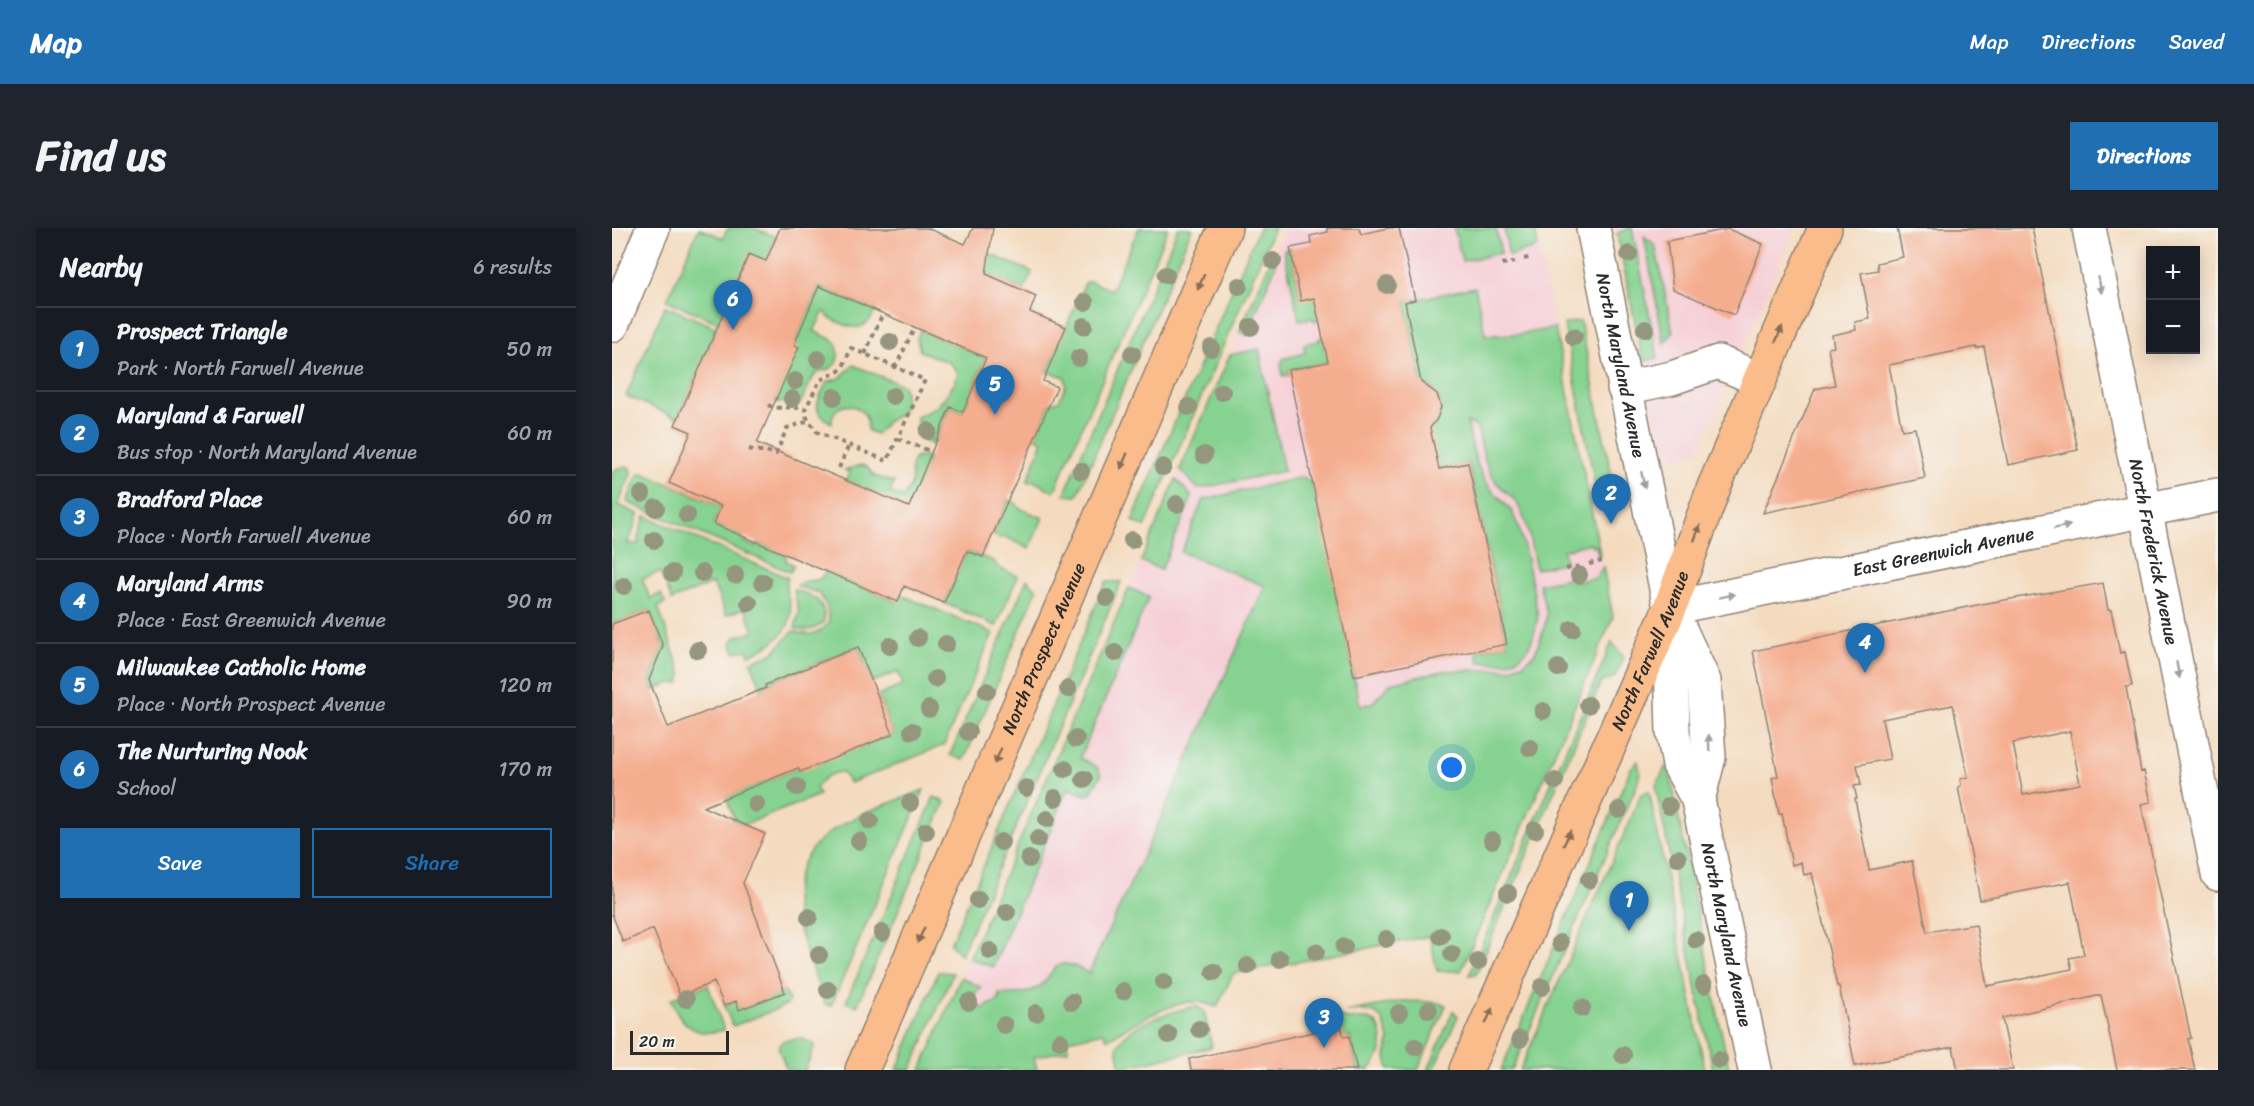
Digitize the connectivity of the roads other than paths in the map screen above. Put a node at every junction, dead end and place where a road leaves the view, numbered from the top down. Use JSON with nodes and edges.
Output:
{"nodes":[{"id":1,"x":653,"y":228,"type":"edge"},
{"id":2,"x":1225,"y":228,"type":"edge"},
{"id":3,"x":1593,"y":228,"type":"edge"},
{"id":4,"x":2089,"y":228,"type":"edge"},
{"id":5,"x":1820,"y":229,"type":"edge"},
{"id":6,"x":612,"y":325,"type":"edge"},
{"id":7,"x":1759,"y":379,"type":"junction"},
{"id":8,"x":1624,"y":388,"type":"junction"},
{"id":9,"x":2218,"y":495,"type":"edge"},
{"id":10,"x":2145,"y":510,"type":"junction"},
{"id":11,"x":1670,"y":608,"type":"junction"},
{"id":12,"x":2218,"y":874,"type":"edge"},
{"id":13,"x":862,"y":1070,"type":"edge"},
{"id":14,"x":1466,"y":1070,"type":"edge"},
{"id":15,"x":1755,"y":1070,"type":"edge"}],
"edges":[{"from":1,"to":6,"type":"street"},
{"from":2,"to":13,"type":"main road","name":"North Prospect Avenue","one_way":true},
{"from":3,"to":8,"type":"street","name":"North Maryland Avenue"},
{"from":4,"to":10,"type":"street","name":"North Frederick Avenue","one_way":true},
{"from":7,"to":5,"type":"main road","name":"North Farwell Avenue","one_way":true},
{"from":7,"to":8,"type":"street"},
{"from":11,"to":7,"type":"main road","name":"North Farwell Avenue","one_way":true},
{"from":8,"to":11,"type":"street","name":"North Maryland Avenue","one_way":true},
{"from":9,"to":10,"type":"street","name":"East Greenwich Avenue"},
{"from":11,"to":10,"type":"street","name":"East Greenwich Avenue","one_way":true},
{"from":10,"to":12,"type":"street","name":"North Frederick Avenue","one_way":true},
{"from":14,"to":11,"type":"main road","name":"North Farwell Avenue","one_way":true},
{"from":11,"to":15,"type":"street","name":"North Maryland Avenue"}]}
